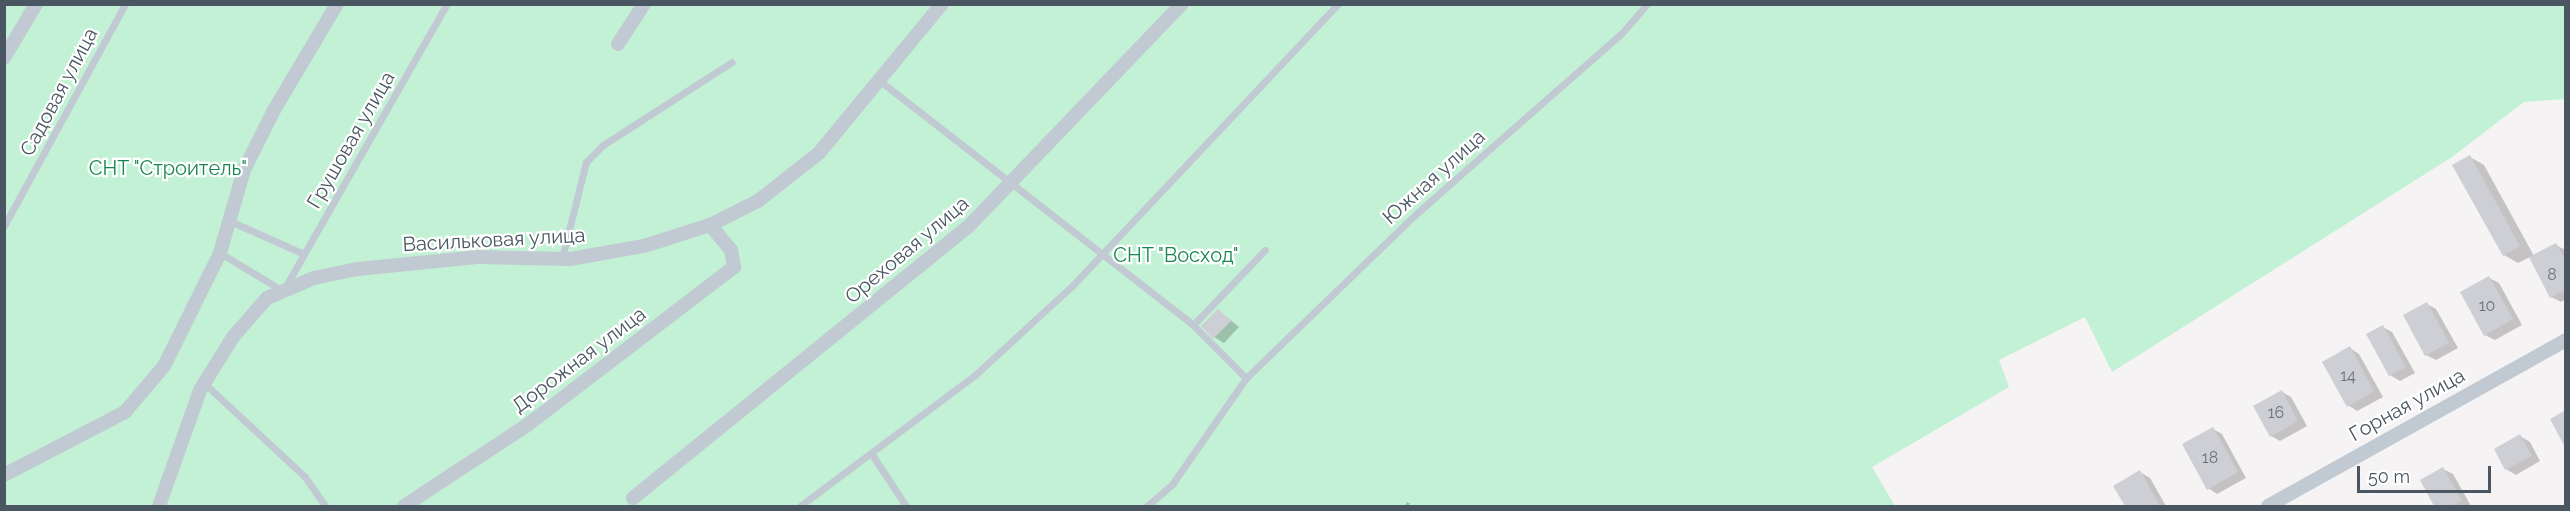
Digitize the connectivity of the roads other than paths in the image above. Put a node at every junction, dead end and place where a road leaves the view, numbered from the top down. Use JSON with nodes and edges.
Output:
{"nodes":[{"id":1,"x":36,"y":4,"type":"edge"},
{"id":2,"x":125,"y":4,"type":"edge"},
{"id":3,"x":338,"y":4,"type":"edge"},
{"id":4,"x":447,"y":4,"type":"edge"},
{"id":5,"x":644,"y":4,"type":"edge"},
{"id":6,"x":942,"y":4,"type":"edge"},
{"id":7,"x":1182,"y":4,"type":"edge"},
{"id":8,"x":1338,"y":4,"type":"edge"},
{"id":9,"x":1647,"y":4,"type":"edge"},
{"id":10,"x":618,"y":44,"type":"dead end"},
{"id":11,"x":4,"y":58,"type":"edge"},
{"id":12,"x":732,"y":62,"type":"dead end"},
{"id":13,"x":880,"y":81,"type":"junction"},
{"id":14,"x":1010,"y":184,"type":"junction"},
{"id":15,"x":230,"y":221,"type":"junction"},
{"id":16,"x":710,"y":225,"type":"junction"},
{"id":17,"x":4,"y":226,"type":"edge"},
{"id":18,"x":1265,"y":250,"type":"dead end"},
{"id":19,"x":220,"y":253,"type":"junction"},
{"id":20,"x":304,"y":254,"type":"junction"},
{"id":21,"x":1104,"y":254,"type":"junction"},
{"id":22,"x":562,"y":258,"type":"junction"},
{"id":23,"x":283,"y":291,"type":"junction"},
{"id":24,"x":1193,"y":325,"type":"junction"},
{"id":25,"x":2565,"y":340,"type":"edge"},
{"id":26,"x":1246,"y":378,"type":"junction"},
{"id":27,"x":204,"y":383,"type":"junction"},
{"id":28,"x":871,"y":453,"type":"junction"},
{"id":29,"x":4,"y":475,"type":"edge"},
{"id":30,"x":633,"y":498,"type":"dead end"},
{"id":31,"x":159,"y":507,"type":"edge"},
{"id":32,"x":325,"y":507,"type":"edge"},
{"id":33,"x":404,"y":507,"type":"edge"},
{"id":34,"x":800,"y":507,"type":"edge"},
{"id":35,"x":906,"y":507,"type":"edge"},
{"id":36,"x":1147,"y":507,"type":"edge"},
{"id":37,"x":2268,"y":507,"type":"edge"}],
"edges":[{"from":1,"to":11,"type":"street"},
{"from":2,"to":17,"type":"lane","name":"Садовая улица"},
{"from":3,"to":15,"type":"street"},
{"from":4,"to":20,"type":"lane","name":"Грушовая улица"},
{"from":5,"to":10,"type":"street"},
{"from":6,"to":13,"type":"street","name":"Васильковая улица"},
{"from":7,"to":14,"type":"street","name":"Ореховая улица"},
{"from":8,"to":21,"type":"lane"},
{"from":9,"to":26,"type":"lane","name":"Южная улица"},
{"from":12,"to":22,"type":"lane"},
{"from":13,"to":14,"type":"lane"},
{"from":13,"to":16,"type":"street","name":"Васильковая улица"},
{"from":14,"to":21,"type":"lane"},
{"from":14,"to":30,"type":"street","name":"Ореховая улица"},
{"from":15,"to":19,"type":"street"},
{"from":15,"to":20,"type":"lane"},
{"from":16,"to":22,"type":"street","name":"Васильковая улица"},
{"from":16,"to":33,"type":"street","name":"Дорожная улица"},
{"from":18,"to":24,"type":"lane"},
{"from":19,"to":23,"type":"lane"},
{"from":19,"to":29,"type":"street"},
{"from":20,"to":23,"type":"lane","name":"Грушовая улица"},
{"from":21,"to":24,"type":"lane"},
{"from":21,"to":28,"type":"lane"},
{"from":22,"to":23,"type":"street","name":"Васильковая улица"},
{"from":23,"to":27,"type":"street","name":"Васильковая улица"},
{"from":24,"to":26,"type":"lane"},
{"from":25,"to":37,"type":"street","name":"Горная улица"},
{"from":26,"to":36,"type":"lane","name":"Южная улица"},
{"from":27,"to":31,"type":"street","name":"Васильковая улица"},
{"from":27,"to":32,"type":"lane"},
{"from":28,"to":34,"type":"lane"},
{"from":28,"to":35,"type":"lane"}]}
